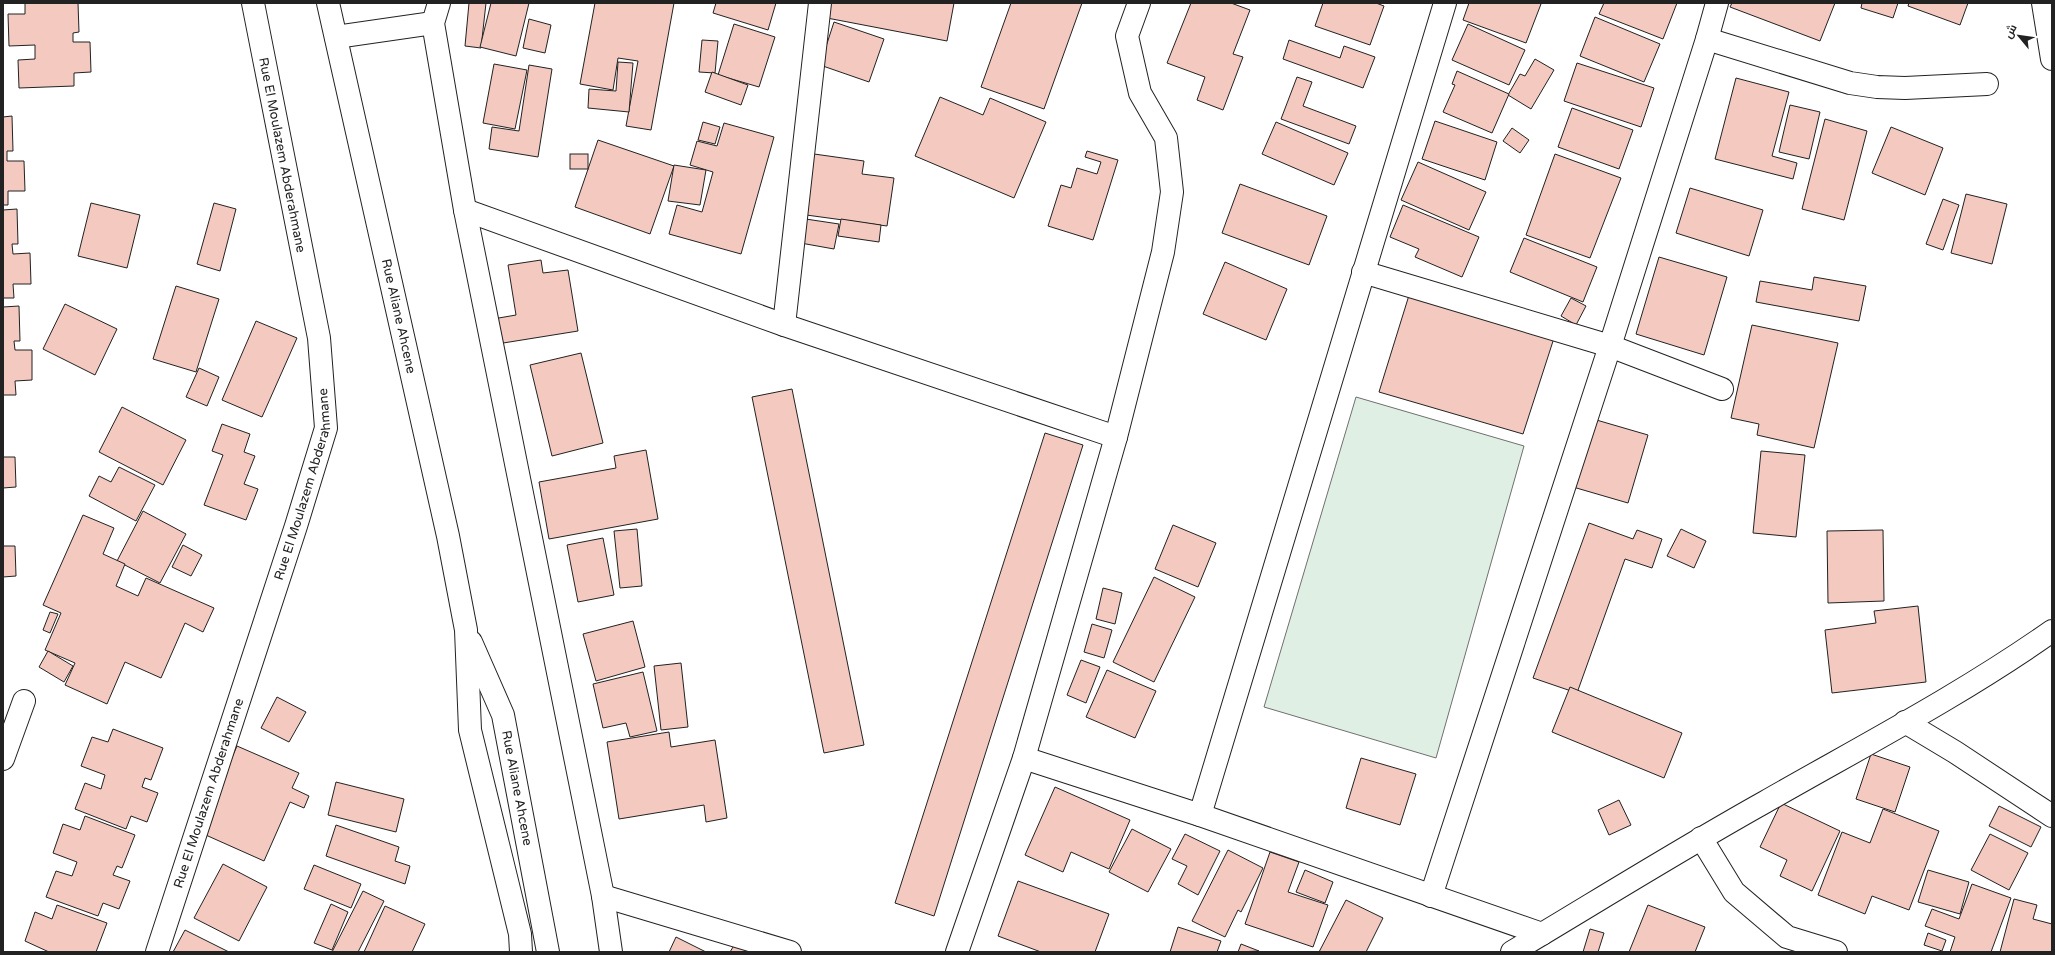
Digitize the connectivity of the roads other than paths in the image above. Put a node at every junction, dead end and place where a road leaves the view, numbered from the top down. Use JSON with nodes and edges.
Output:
{"nodes":[{"id":1,"x":252,"y":3,"type":"edge"},
{"id":2,"x":328,"y":3,"type":"edge"},
{"id":3,"x":820,"y":3,"type":"edge"},
{"id":4,"x":1139,"y":3,"type":"edge"},
{"id":5,"x":1445,"y":3,"type":"edge"},
{"id":6,"x":1717,"y":3,"type":"edge"},
{"id":7,"x":2043,"y":3,"type":"edge"},
{"id":8,"x":436,"y":13,"type":"edge"},
{"id":9,"x":336,"y":37,"type":"junction"},
{"id":10,"x":1707,"y":39,"type":"junction"},
{"id":11,"x":2052,"y":59,"type":"edge"},
{"id":12,"x":1986,"y":84,"type":"dead end"},
{"id":13,"x":465,"y":210,"type":"junction"},
{"id":14,"x":1363,"y":272,"type":"junction"},
{"id":15,"x":784,"y":325,"type":"junction"},
{"id":16,"x":1610,"y":346,"type":"junction"},
{"id":17,"x":1722,"y":389,"type":"dead end"},
{"id":18,"x":1116,"y":437,"type":"junction"},
{"id":19,"x":466,"y":630,"type":"junction"},
{"id":20,"x":2052,"y":631,"type":"edge"},
{"id":21,"x":24,"y":701,"type":"dead end"},
{"id":22,"x":1905,"y":722,"type":"junction"},
{"id":23,"x":1024,"y":758,"type":"junction"},
{"id":24,"x":3,"y":759,"type":"edge"},
{"id":25,"x":1200,"y":815,"type":"junction"},
{"id":26,"x":2052,"y":816,"type":"edge"},
{"id":27,"x":1701,"y":838,"type":"junction"},
{"id":28,"x":603,"y":896,"type":"junction"},
{"id":29,"x":1431,"y":896,"type":"junction"},
{"id":30,"x":1542,"y":934,"type":"junction"},
{"id":31,"x":518,"y":946,"type":"edge"},
{"id":32,"x":157,"y":952,"type":"edge"},
{"id":33,"x":548,"y":952,"type":"edge"},
{"id":34,"x":611,"y":952,"type":"edge"},
{"id":35,"x":790,"y":952,"type":"edge"},
{"id":36,"x":957,"y":952,"type":"edge"},
{"id":37,"x":1512,"y":952,"type":"edge"},
{"id":38,"x":1836,"y":952,"type":"edge"}],
"edges":[{"from":1,"to":32,"type":"street","name":"Rue El Moulazem Abderahmane"},
{"from":2,"to":9,"type":"street","name":"Rue Aliane Ahcene"},
{"from":3,"to":15,"type":"street"},
{"from":4,"to":18,"type":"street"},
{"from":5,"to":14,"type":"street"},
{"from":6,"to":10,"type":"street"},
{"from":7,"to":11,"type":"street"},
{"from":8,"to":9,"type":"street"},
{"from":8,"to":13,"type":"street"},
{"from":9,"to":19,"type":"street","name":"Rue Aliane Ahcene"},
{"from":10,"to":12,"type":"street"},
{"from":10,"to":16,"type":"street"},
{"from":13,"to":15,"type":"street"},
{"from":13,"to":28,"type":"street"},
{"from":14,"to":16,"type":"street"},
{"from":14,"to":25,"type":"street"},
{"from":15,"to":18,"type":"street"},
{"from":16,"to":17,"type":"street"},
{"from":16,"to":29,"type":"street"},
{"from":18,"to":23,"type":"street"},
{"from":19,"to":31,"type":"street","name":"Rue Aliane Ahcene"},
{"from":19,"to":33,"type":"street","name":"Rue Aliane Ahcene"},
{"from":20,"to":22,"type":"street"},
{"from":21,"to":24,"type":"street"},
{"from":22,"to":26,"type":"street"},
{"from":22,"to":27,"type":"street"},
{"from":23,"to":25,"type":"street"},
{"from":23,"to":36,"type":"street"},
{"from":25,"to":29,"type":"street"},
{"from":27,"to":30,"type":"street"},
{"from":27,"to":38,"type":"street"},
{"from":28,"to":34,"type":"street"},
{"from":28,"to":35,"type":"street"},
{"from":29,"to":30,"type":"street"},
{"from":30,"to":37,"type":"street"}]}
